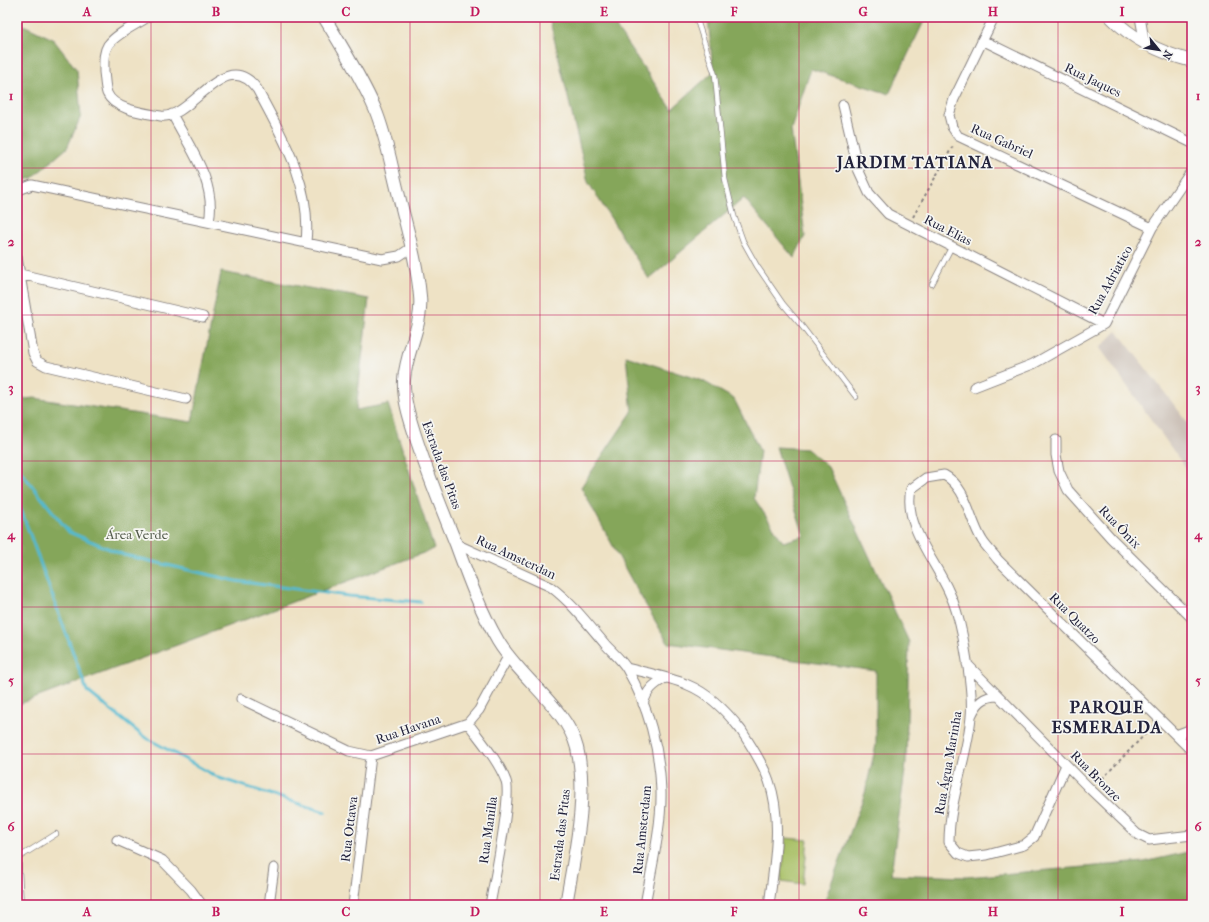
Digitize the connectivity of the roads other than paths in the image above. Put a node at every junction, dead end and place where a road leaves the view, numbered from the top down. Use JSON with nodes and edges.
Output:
{"nodes":[{"id":1,"x":148,"y":17,"type":"edge"},
{"id":2,"x":324,"y":17,"type":"edge"},
{"id":3,"x":696,"y":17,"type":"edge"},
{"id":4,"x":994,"y":17,"type":"edge"},
{"id":5,"x":1111,"y":17,"type":"edge"},
{"id":6,"x":1140,"y":17,"type":"edge"},
{"id":7,"x":982,"y":40,"type":"junction"},
{"id":8,"x":1145,"y":45,"type":"junction"},
{"id":9,"x":1192,"y":61,"type":"edge"},
{"id":10,"x":843,"y":105,"type":"dead end"},
{"id":11,"x":172,"y":114,"type":"junction"},
{"id":12,"x":1192,"y":143,"type":"edge"},
{"id":13,"x":1192,"y":170,"type":"edge"},
{"id":14,"x":17,"y":192,"type":"edge"},
{"id":15,"x":209,"y":222,"type":"junction"},
{"id":16,"x":1152,"y":228,"type":"junction"},
{"id":17,"x":306,"y":242,"type":"junction"},
{"id":18,"x":952,"y":246,"type":"junction"},
{"id":19,"x":411,"y":248,"type":"junction"},
{"id":20,"x":17,"y":257,"type":"edge"},
{"id":21,"x":20,"y":274,"type":"junction"},
{"id":22,"x":932,"y":284,"type":"dead end"},
{"id":23,"x":203,"y":317,"type":"dead end"},
{"id":24,"x":1104,"y":324,"type":"junction"},
{"id":25,"x":974,"y":387,"type":"dead end"},
{"id":26,"x":856,"y":397,"type":"dead end"},
{"id":27,"x":186,"y":399,"type":"dead end"},
{"id":28,"x":1056,"y":440,"type":"dead end"},
{"id":29,"x":960,"y":488,"type":"joint"},
{"id":30,"x":456,"y":544,"type":"junction"},
{"id":31,"x":1192,"y":618,"type":"edge"},
{"id":32,"x":509,"y":655,"type":"junction"},
{"id":33,"x":967,"y":664,"type":"junction"},
{"id":34,"x":627,"y":668,"type":"junction"},
{"id":35,"x":665,"y":678,"type":"junction"},
{"id":36,"x":998,"y":696,"type":"junction"},
{"id":37,"x":241,"y":699,"type":"dead end"},
{"id":38,"x":643,"y":704,"type":"junction"},
{"id":39,"x":971,"y":716,"type":"junction"},
{"id":40,"x":468,"y":723,"type":"junction"},
{"id":41,"x":1192,"y":729,"type":"edge"},
{"id":42,"x":1176,"y":735,"type":"junction"},
{"id":43,"x":1192,"y":752,"type":"edge"},
{"id":44,"x":371,"y":756,"type":"junction"},
{"id":45,"x":1066,"y":765,"type":"junction"},
{"id":46,"x":56,"y":834,"type":"dead end"},
{"id":47,"x":1192,"y":835,"type":"edge"},
{"id":48,"x":17,"y":837,"type":"edge"},
{"id":49,"x":117,"y":840,"type":"dead end"},
{"id":50,"x":18,"y":858,"type":"junction"},
{"id":51,"x":274,"y":868,"type":"dead end"},
{"id":52,"x":21,"y":905,"type":"edge"},
{"id":53,"x":202,"y":905,"type":"edge"},
{"id":54,"x":269,"y":905,"type":"edge"},
{"id":55,"x":353,"y":905,"type":"edge"},
{"id":56,"x":490,"y":905,"type":"edge"},
{"id":57,"x":566,"y":905,"type":"edge"},
{"id":58,"x":645,"y":905,"type":"edge"},
{"id":59,"x":769,"y":905,"type":"edge"}],
"edges":[{"from":1,"to":11,"type":"street"},
{"from":2,"to":19,"type":"main road","name":"Estrada das Pitas"},
{"from":3,"to":26,"type":"lane"},
{"from":4,"to":7,"type":"street","name":"Rua Gabriel"},
{"from":5,"to":8,"type":"main road"},
{"from":6,"to":8,"type":"street"},
{"from":7,"to":12,"type":"street","name":"Rua Jaques"},
{"from":7,"to":16,"type":"street","name":"Rua Gabriel"},
{"from":8,"to":9,"type":"main road"},
{"from":10,"to":18,"type":"street","name":"Rua Elias"},
{"from":11,"to":15,"type":"street"},
{"from":11,"to":17,"type":"street"},
{"from":13,"to":16,"type":"street","name":"Rua Adriatico"},
{"from":14,"to":15,"type":"street"},
{"from":15,"to":17,"type":"street"},
{"from":16,"to":24,"type":"street","name":"Rua Adriatico"},
{"from":17,"to":19,"type":"street"},
{"from":18,"to":22,"type":"lane"},
{"from":18,"to":24,"type":"street","name":"Rua Elias"},
{"from":19,"to":30,"type":"main road","name":"Estrada das Pitas"},
{"from":20,"to":21,"type":"street"},
{"from":21,"to":23,"type":"street"},
{"from":21,"to":27,"type":"street"},
{"from":24,"to":25,"type":"street","name":"Rua Adriatico"},
{"from":28,"to":31,"type":"street","name":"Rua Ônix"},
{"from":29,"to":33,"type":"street","name":"Rua Água Marinha"},
{"from":29,"to":42,"type":"street","name":"Rua Quatzo"},
{"from":30,"to":32,"type":"main road","name":"Estrada das Pitas"},
{"from":30,"to":34,"type":"street","name":"Rua Amsterdan"},
{"from":32,"to":40,"type":"street"},
{"from":32,"to":57,"type":"main road","name":"Estrada das Pitas"},
{"from":33,"to":36,"type":"street","name":"Rua Bronze"},
{"from":33,"to":39,"type":"street","name":"Rua Água Marinha"},
{"from":34,"to":35,"type":"street"},
{"from":34,"to":38,"type":"street","name":"Rua Amsterdam"},
{"from":35,"to":38,"type":"street"},
{"from":35,"to":59,"type":"street"},
{"from":36,"to":39,"type":"street"},
{"from":36,"to":45,"type":"street","name":"Rua Bronze"},
{"from":37,"to":44,"type":"street","name":"Rua Havana"},
{"from":38,"to":58,"type":"street","name":"Rua Amsterdam"},
{"from":39,"to":45,"type":"street","name":"Rua Água Marinha"},
{"from":40,"to":44,"type":"street","name":"Rua Havana"},
{"from":40,"to":56,"type":"street","name":"Rua Manilla"},
{"from":41,"to":42,"type":"street"},
{"from":42,"to":43,"type":"street","name":"Rua Quatzo"},
{"from":44,"to":55,"type":"street","name":"Rua Ottawa"},
{"from":45,"to":47,"type":"street","name":"Rua Bronze"},
{"from":46,"to":50,"type":"lane"},
{"from":48,"to":50,"type":"lane"},
{"from":49,"to":53,"type":"street"},
{"from":50,"to":52,"type":"lane"},
{"from":51,"to":54,"type":"street"}]}
